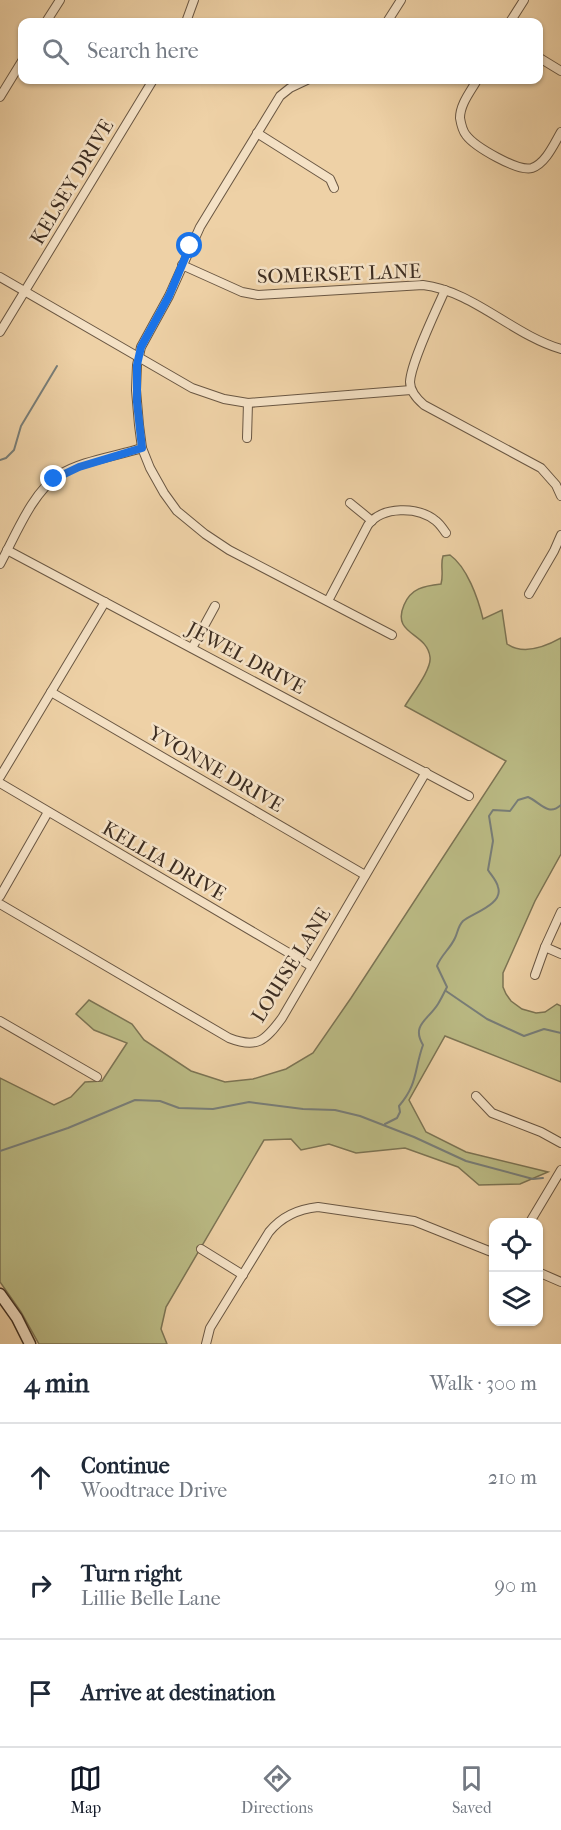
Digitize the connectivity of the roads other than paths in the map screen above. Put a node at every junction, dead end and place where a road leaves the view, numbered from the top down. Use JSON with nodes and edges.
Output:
{"nodes":[{"id":1,"x":60,"y":0,"type":"edge"},
{"id":2,"x":194,"y":0,"type":"edge"},
{"id":3,"x":401,"y":0,"type":"edge"},
{"id":4,"x":524,"y":0,"type":"edge"},
{"id":5,"x":49,"y":18,"type":"edge"},
{"id":6,"x":187,"y":18,"type":"edge"},
{"id":7,"x":390,"y":18,"type":"edge"},
{"id":8,"x":513,"y":18,"type":"edge"},
{"id":9,"x":543,"y":60,"type":"edge"},
{"id":10,"x":18,"y":67,"type":"edge"},
{"id":11,"x":561,"y":71,"type":"edge"},
{"id":12,"x":151,"y":84,"type":"edge"},
{"id":13,"x":298,"y":84,"type":"edge"},
{"id":14,"x":475,"y":84,"type":"edge"},
{"id":15,"x":0,"y":97,"type":"edge"},
{"id":16,"x":561,"y":132,"type":"edge"},
{"id":17,"x":257,"y":133,"type":"junction"},
{"id":18,"x":334,"y":188,"type":"dead end"},
{"id":19,"x":182,"y":265,"type":"junction"},
{"id":20,"x":0,"y":277,"type":"edge"},
{"id":21,"x":445,"y":290,"type":"junction"},
{"id":22,"x":25,"y":291,"type":"junction"},
{"id":23,"x":0,"y":332,"type":"edge"},
{"id":24,"x":561,"y":349,"type":"edge"},
{"id":25,"x":139,"y":358,"type":"junction"},
{"id":26,"x":411,"y":390,"type":"junction"},
{"id":27,"x":248,"y":403,"type":"junction"},
{"id":28,"x":247,"y":438,"type":"dead end"},
{"id":29,"x":142,"y":448,"type":"junction"},
{"id":30,"x":561,"y":496,"type":"edge"},
{"id":31,"x":350,"y":503,"type":"dead end"},
{"id":32,"x":372,"y":521,"type":"junction"},
{"id":33,"x":446,"y":532,"type":"dead end"},
{"id":34,"x":561,"y":536,"type":"edge"},
{"id":35,"x":8,"y":550,"type":"junction"},
{"id":36,"x":0,"y":564,"type":"edge"},
{"id":37,"x":529,"y":594,"type":"dead end"},
{"id":38,"x":328,"y":601,"type":"junction"},
{"id":39,"x":105,"y":602,"type":"junction"},
{"id":40,"x":215,"y":606,"type":"dead end"},
{"id":41,"x":392,"y":635,"type":"dead end"},
{"id":42,"x":192,"y":648,"type":"junction"},
{"id":43,"x":51,"y":692,"type":"junction"},
{"id":44,"x":426,"y":772,"type":"junction"},
{"id":45,"x":0,"y":777,"type":"edge"},
{"id":46,"x":0,"y":783,"type":"edge"},
{"id":47,"x":469,"y":796,"type":"dead end"},
{"id":48,"x":48,"y":812,"type":"junction"},
{"id":49,"x":365,"y":875,"type":"junction"},
{"id":50,"x":0,"y":896,"type":"edge"},
{"id":51,"x":0,"y":904,"type":"edge"},
{"id":52,"x":561,"y":912,"type":"edge"},
{"id":53,"x":545,"y":947,"type":"junction"},
{"id":54,"x":561,"y":954,"type":"edge"},
{"id":55,"x":311,"y":966,"type":"junction"},
{"id":56,"x":535,"y":975,"type":"dead end"},
{"id":57,"x":0,"y":1021,"type":"edge"},
{"id":58,"x":97,"y":1077,"type":"dead end"},
{"id":59,"x":476,"y":1096,"type":"dead end"},
{"id":60,"x":561,"y":1143,"type":"edge"},
{"id":61,"x":561,"y":1170,"type":"edge"},
{"id":62,"x":532,"y":1218,"type":"edge"},
{"id":63,"x":201,"y":1249,"type":"dead end"},
{"id":64,"x":489,"y":1251,"type":"edge"},
{"id":65,"x":543,"y":1274,"type":"edge"},
{"id":66,"x":243,"y":1275,"type":"junction"},
{"id":67,"x":561,"y":1282,"type":"edge"},
{"id":68,"x":0,"y":1294,"type":"edge"},
{"id":69,"x":30,"y":1344,"type":"edge"},
{"id":70,"x":206,"y":1344,"type":"edge"}],
"edges":[{"from":1,"to":5,"type":"street"},
{"from":2,"to":6,"type":"street"},
{"from":3,"to":7,"type":"street"},
{"from":4,"to":8,"type":"street"},
{"from":9,"to":11,"type":"street"},
{"from":10,"to":15,"type":"street"},
{"from":12,"to":22,"type":"street","name":"KELSEY DRIVE"},
{"from":13,"to":17,"type":"street"},
{"from":14,"to":16,"type":"street"},
{"from":17,"to":18,"type":"street"},
{"from":17,"to":19,"type":"street"},
{"from":19,"to":21,"type":"street","name":"SOMERSET LANE"},
{"from":19,"to":25,"type":"street"},
{"from":20,"to":22,"type":"street"},
{"from":21,"to":24,"type":"street","name":"SOMERSET LANE"},
{"from":21,"to":26,"type":"street"},
{"from":22,"to":23,"type":"street","name":"KELSEY DRIVE"},
{"from":22,"to":25,"type":"street"},
{"from":25,"to":27,"type":"street"},
{"from":25,"to":29,"type":"street"},
{"from":26,"to":27,"type":"street"},
{"from":26,"to":30,"type":"street"},
{"from":27,"to":28,"type":"street"},
{"from":29,"to":35,"type":"street"},
{"from":29,"to":38,"type":"street"},
{"from":31,"to":32,"type":"street"},
{"from":32,"to":33,"type":"street"},
{"from":32,"to":38,"type":"street"},
{"from":34,"to":37,"type":"street"},
{"from":35,"to":36,"type":"street"},
{"from":35,"to":39,"type":"street","name":"JEWEL DRIVE"},
{"from":38,"to":41,"type":"street"},
{"from":39,"to":42,"type":"street","name":"JEWEL DRIVE"},
{"from":39,"to":43,"type":"street"},
{"from":40,"to":42,"type":"street"},
{"from":42,"to":44,"type":"street","name":"JEWEL DRIVE"},
{"from":43,"to":45,"type":"street"},
{"from":43,"to":49,"type":"street","name":"YVONNE DRIVE"},
{"from":44,"to":47,"type":"street","name":"JEWEL DRIVE"},
{"from":44,"to":49,"type":"street","name":"LOUISE LANE"},
{"from":46,"to":48,"type":"street","name":"KELLIA DRIVE"},
{"from":48,"to":50,"type":"street"},
{"from":48,"to":55,"type":"street","name":"KELLIA DRIVE"},
{"from":49,"to":55,"type":"street","name":"LOUISE LANE"},
{"from":51,"to":55,"type":"street","name":"LOUISE LANE"},
{"from":52,"to":53,"type":"street"},
{"from":53,"to":54,"type":"street"},
{"from":53,"to":56,"type":"street"},
{"from":57,"to":58,"type":"street"},
{"from":59,"to":60,"type":"street"},
{"from":61,"to":62,"type":"street"},
{"from":63,"to":66,"type":"street"},
{"from":64,"to":66,"type":"street"},
{"from":65,"to":67,"type":"street"},
{"from":66,"to":70,"type":"street"},
{"from":68,"to":69,"type":"main road"}]}
